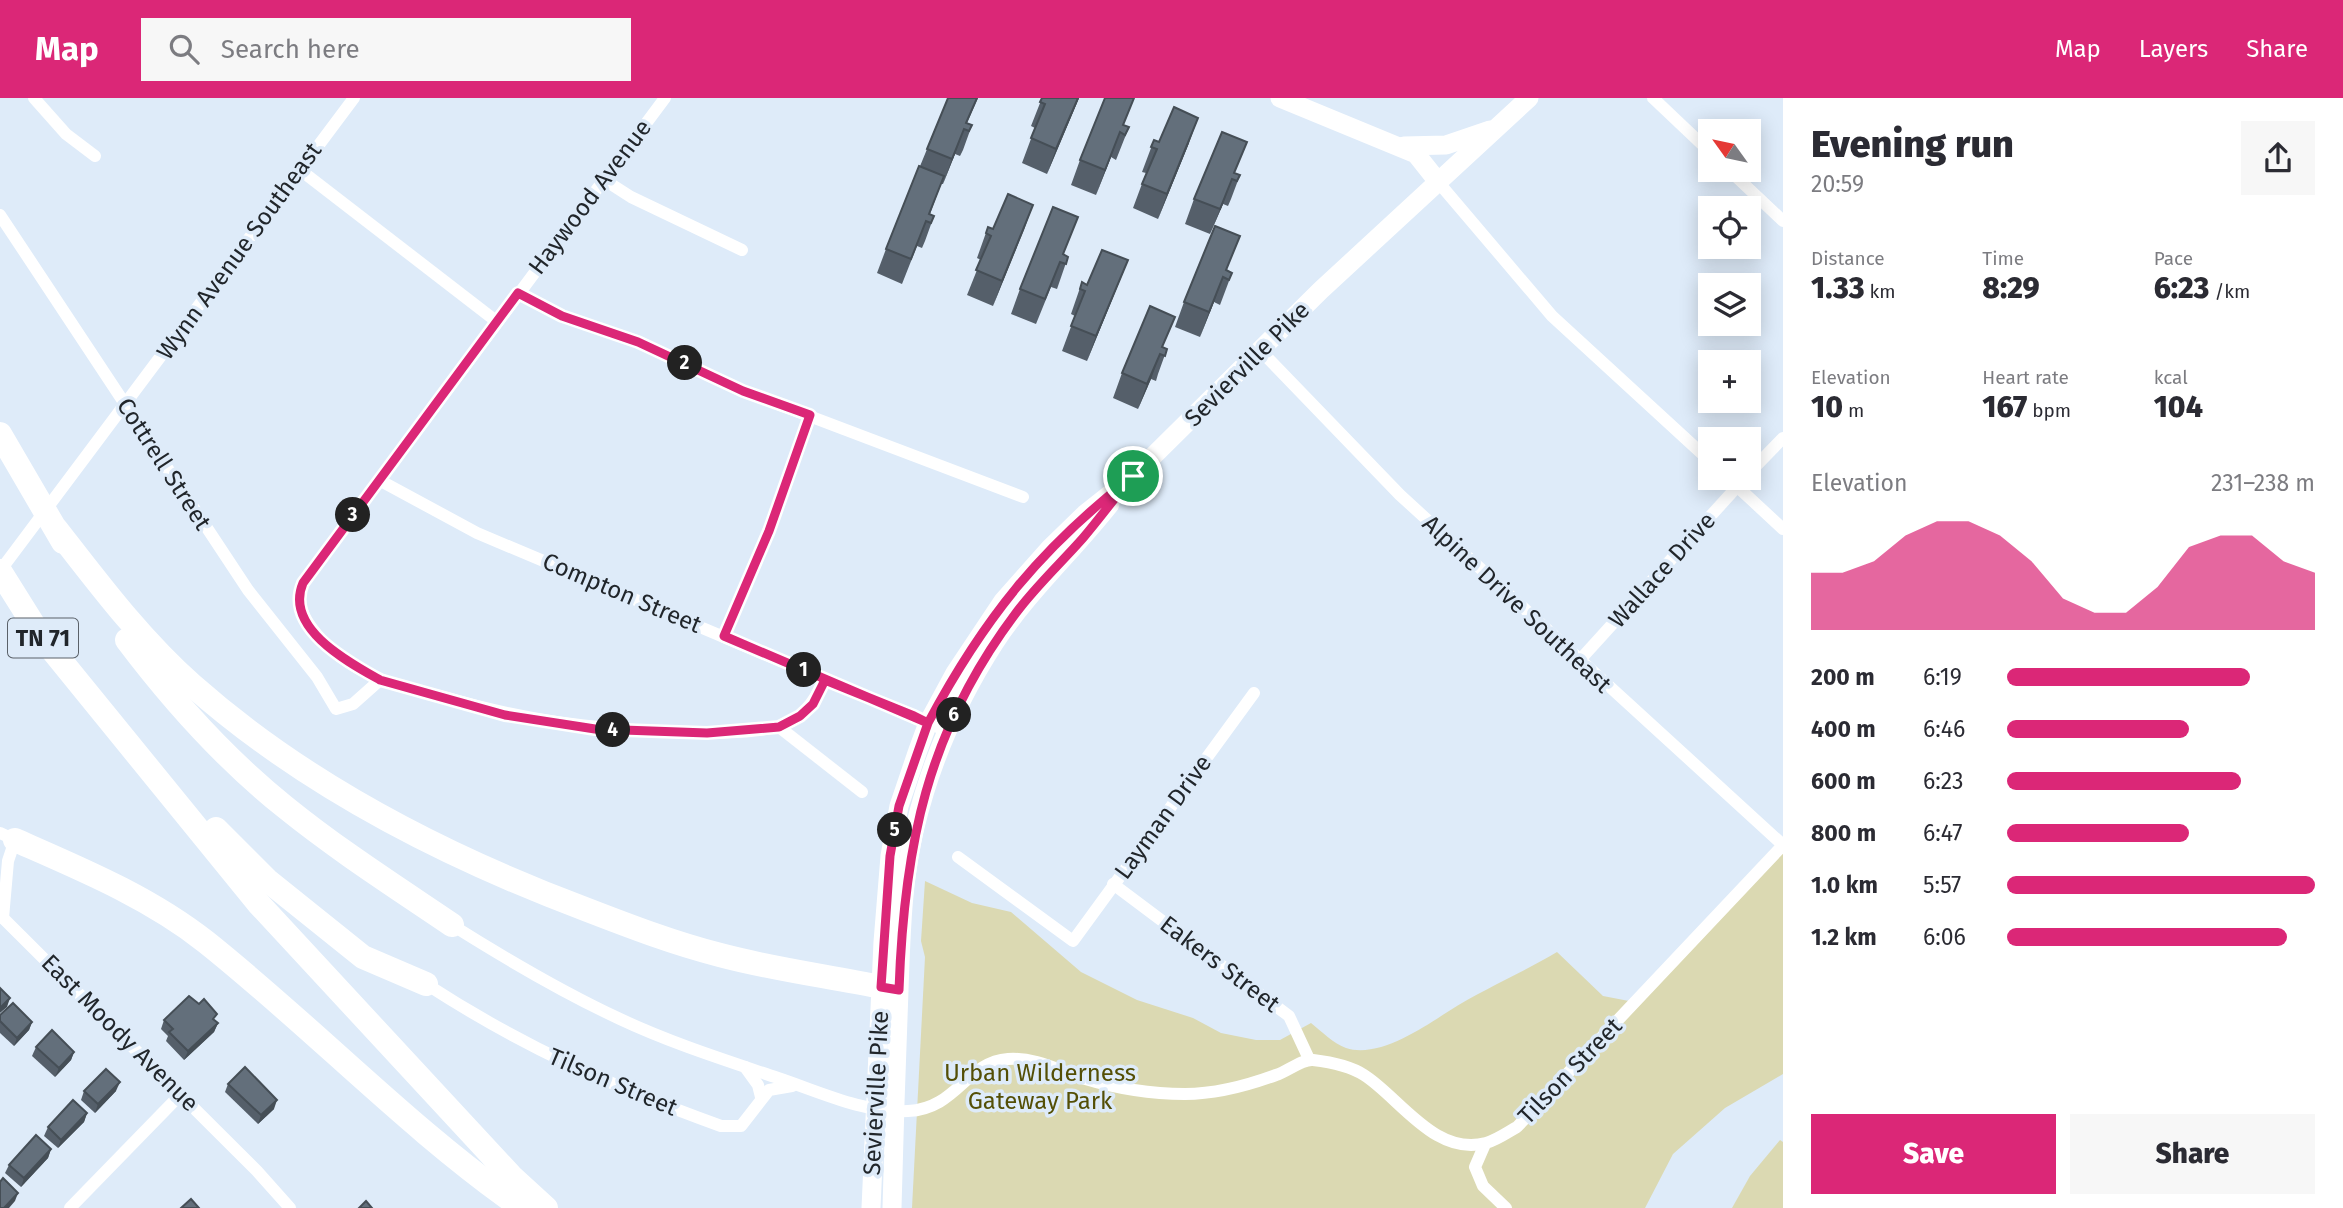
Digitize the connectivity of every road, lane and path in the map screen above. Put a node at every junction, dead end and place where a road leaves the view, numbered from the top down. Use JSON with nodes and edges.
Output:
{"nodes":[{"id":1,"x":34,"y":98,"type":"edge"},
{"id":2,"x":354,"y":98,"type":"edge"},
{"id":3,"x":665,"y":98,"type":"edge"},
{"id":4,"x":1280,"y":98,"type":"edge"},
{"id":5,"x":1529,"y":98,"type":"edge"},
{"id":6,"x":1653,"y":98,"type":"edge"},
{"id":7,"x":1498,"y":128,"type":"junction"},
{"id":8,"x":1698,"y":141,"type":"edge"},
{"id":9,"x":1397,"y":146,"type":"junction"},
{"id":10,"x":95,"y":156,"type":"dead end"},
{"id":11,"x":299,"y":169,"type":"junction"},
{"id":12,"x":603,"y":178,"type":"junction"},
{"id":13,"x":1741,"y":182,"type":"edge"},
{"id":14,"x":1439,"y":183,"type":"junction"},
{"id":15,"x":0,"y":215,"type":"edge"},
{"id":16,"x":1783,"y":221,"type":"edge"},
{"id":17,"x":742,"y":250,"type":"dead end"},
{"id":18,"x":518,"y":293,"type":"junction"},
{"id":19,"x":496,"y":321,"type":"junction"},
{"id":20,"x":1261,"y":351,"type":"junction"},
{"id":21,"x":125,"y":405,"type":"junction"},
{"id":22,"x":810,"y":415,"type":"junction"},
{"id":23,"x":0,"y":434,"type":"edge"},
{"id":24,"x":1783,"y":438,"type":"edge"},
{"id":25,"x":1698,"y":450,"type":"edge"},
{"id":26,"x":1761,"y":459,"type":"edge"},
{"id":27,"x":1133,"y":476,"type":"junction"},
{"id":28,"x":379,"y":480,"type":"junction"},
{"id":29,"x":1730,"y":490,"type":"edge"},
{"id":30,"x":1749,"y":490,"type":"edge"},
{"id":31,"x":1023,"y":497,"type":"dead end"},
{"id":32,"x":1783,"y":529,"type":"edge"},
{"id":33,"x":57,"y":530,"type":"junction"},
{"id":34,"x":0,"y":571,"type":"edge"},
{"id":35,"x":724,"y":636,"type":"junction"},
{"id":36,"x":1578,"y":662,"type":"junction"},
{"id":37,"x":380,"y":680,"type":"junction"},
{"id":38,"x":825,"y":680,"type":"junction"},
{"id":39,"x":1254,"y":693,"type":"dead end"},
{"id":40,"x":92,"y":701,"type":"junction"},
{"id":41,"x":928,"y":723,"type":"junction"},
{"id":42,"x":779,"y":727,"type":"junction"},
{"id":43,"x":947,"y":731,"type":"junction"},
{"id":44,"x":862,"y":792,"type":"dead end"},
{"id":45,"x":8,"y":836,"type":"edge"},
{"id":46,"x":1783,"y":845,"type":"edge"},
{"id":47,"x":958,"y":857,"type":"dead end"},
{"id":48,"x":1113,"y":884,"type":"junction"},
{"id":49,"x":1,"y":916,"type":"edge"},
{"id":50,"x":452,"y":925,"type":"joint"},
{"id":51,"x":426,"y":984,"type":"joint"},
{"id":52,"x":890,"y":988,"type":"junction"},
{"id":53,"x":1309,"y":1059,"type":"junction"},
{"id":54,"x":745,"y":1067,"type":"junction"},
{"id":55,"x":796,"y":1086,"type":"junction"},
{"id":56,"x":181,"y":1094,"type":"junction"},
{"id":57,"x":761,"y":1097,"type":"junction"},
{"id":58,"x":1485,"y":1144,"type":"junction"},
{"id":59,"x":70,"y":1208,"type":"edge"},
{"id":60,"x":290,"y":1208,"type":"edge"},
{"id":61,"x":522,"y":1208,"type":"edge"},
{"id":62,"x":546,"y":1208,"type":"edge"},
{"id":63,"x":871,"y":1208,"type":"edge"},
{"id":64,"x":892,"y":1208,"type":"edge"},
{"id":65,"x":1506,"y":1208,"type":"edge"}],
"edges":[{"from":1,"to":10,"type":"street"},
{"from":2,"to":11,"type":"street","name":"Wynn Avenue Southeast"},
{"from":3,"to":12,"type":"street","name":"Haywood Avenue"},
{"from":4,"to":9,"type":"street"},
{"from":5,"to":7,"type":"street","name":"Sevierville Pike"},
{"from":6,"to":8,"type":"street"},
{"from":7,"to":9,"type":"street"},
{"from":7,"to":14,"type":"street","name":"Sevierville Pike"},
{"from":9,"to":14,"type":"street"},
{"from":11,"to":19,"type":"street"},
{"from":11,"to":21,"type":"street","name":"Wynn Avenue Southeast"},
{"from":12,"to":17,"type":"street"},
{"from":12,"to":18,"type":"street","name":"Haywood Avenue"},
{"from":13,"to":16,"type":"street"},
{"from":14,"to":20,"type":"street","name":"Sevierville Pike"},
{"from":14,"to":25,"type":"street"},
{"from":15,"to":21,"type":"street","name":"Cottrell Street"},
{"from":18,"to":19,"type":"street","name":"Haywood Avenue"},
{"from":18,"to":22,"type":"street"},
{"from":19,"to":28,"type":"street","name":"Haywood Avenue"},
{"from":20,"to":27,"type":"street","name":"Sevierville Pike"},
{"from":20,"to":36,"type":"street","name":"Alpine Drive Southeast"},
{"from":21,"to":34,"type":"street","name":"Wynn Avenue Southeast"},
{"from":21,"to":37,"type":"street","name":"Cottrell Street"},
{"from":22,"to":31,"type":"street"},
{"from":22,"to":35,"type":"street"},
{"from":23,"to":33,"type":"highway"},
{"from":24,"to":26,"type":"street","name":"Wallace Drive"},
{"from":27,"to":41,"type":"street","name":"Sevierville Pike"},
{"from":27,"to":43,"type":"street","name":"Sevierville Pike"},
{"from":28,"to":35,"type":"street","name":"Compton Street"},
{"from":28,"to":37,"type":"street","name":"Haywood Avenue"},
{"from":29,"to":36,"type":"street","name":"Wallace Drive"},
{"from":30,"to":32,"type":"street"},
{"from":33,"to":50,"type":"highway"},
{"from":33,"to":52,"type":"highway"},
{"from":34,"to":40,"type":"highway","number":"TN 71"},
{"from":35,"to":38,"type":"street","name":"Compton Street"},
{"from":36,"to":46,"type":"street","name":"Alpine Drive Southeast"},
{"from":37,"to":42,"type":"street","name":"Haywood Avenue"},
{"from":38,"to":41,"type":"street","name":"Compton Street"},
{"from":38,"to":42,"type":"street","name":"Haywood Avenue"},
{"from":39,"to":48,"type":"street","name":"Layman Drive"},
{"from":40,"to":51,"type":"highway"},
{"from":40,"to":62,"type":"highway"},
{"from":41,"to":43,"type":"street","name":"Compton Street"},
{"from":41,"to":52,"type":"street","name":"Sevierville Pike"},
{"from":42,"to":44,"type":"street"},
{"from":43,"to":52,"type":"street","name":"Sevierville Pike"},
{"from":45,"to":49,"type":"street","name":"East Moody Avenue"},
{"from":45,"to":61,"type":"highway"},
{"from":46,"to":58,"type":"street","name":"Tilson Street"},
{"from":47,"to":48,"type":"street","name":"Layman Drive"},
{"from":48,"to":53,"type":"street","name":"Eakers Street"},
{"from":49,"to":56,"type":"street","name":"East Moody Avenue"},
{"from":50,"to":54,"type":"street"},
{"from":51,"to":57,"type":"street","name":"Tilson Street"},
{"from":52,"to":63,"type":"street","name":"Sevierville Pike"},
{"from":52,"to":64,"type":"street","name":"Sevierville Pike"},
{"from":53,"to":55,"type":"street"},
{"from":53,"to":58,"type":"street"},
{"from":54,"to":55,"type":"street"},
{"from":54,"to":57,"type":"street"},
{"from":55,"to":57,"type":"street"},
{"from":56,"to":59,"type":"street"},
{"from":56,"to":60,"type":"street","name":"East Moody Avenue"},
{"from":58,"to":65,"type":"street"}]}
